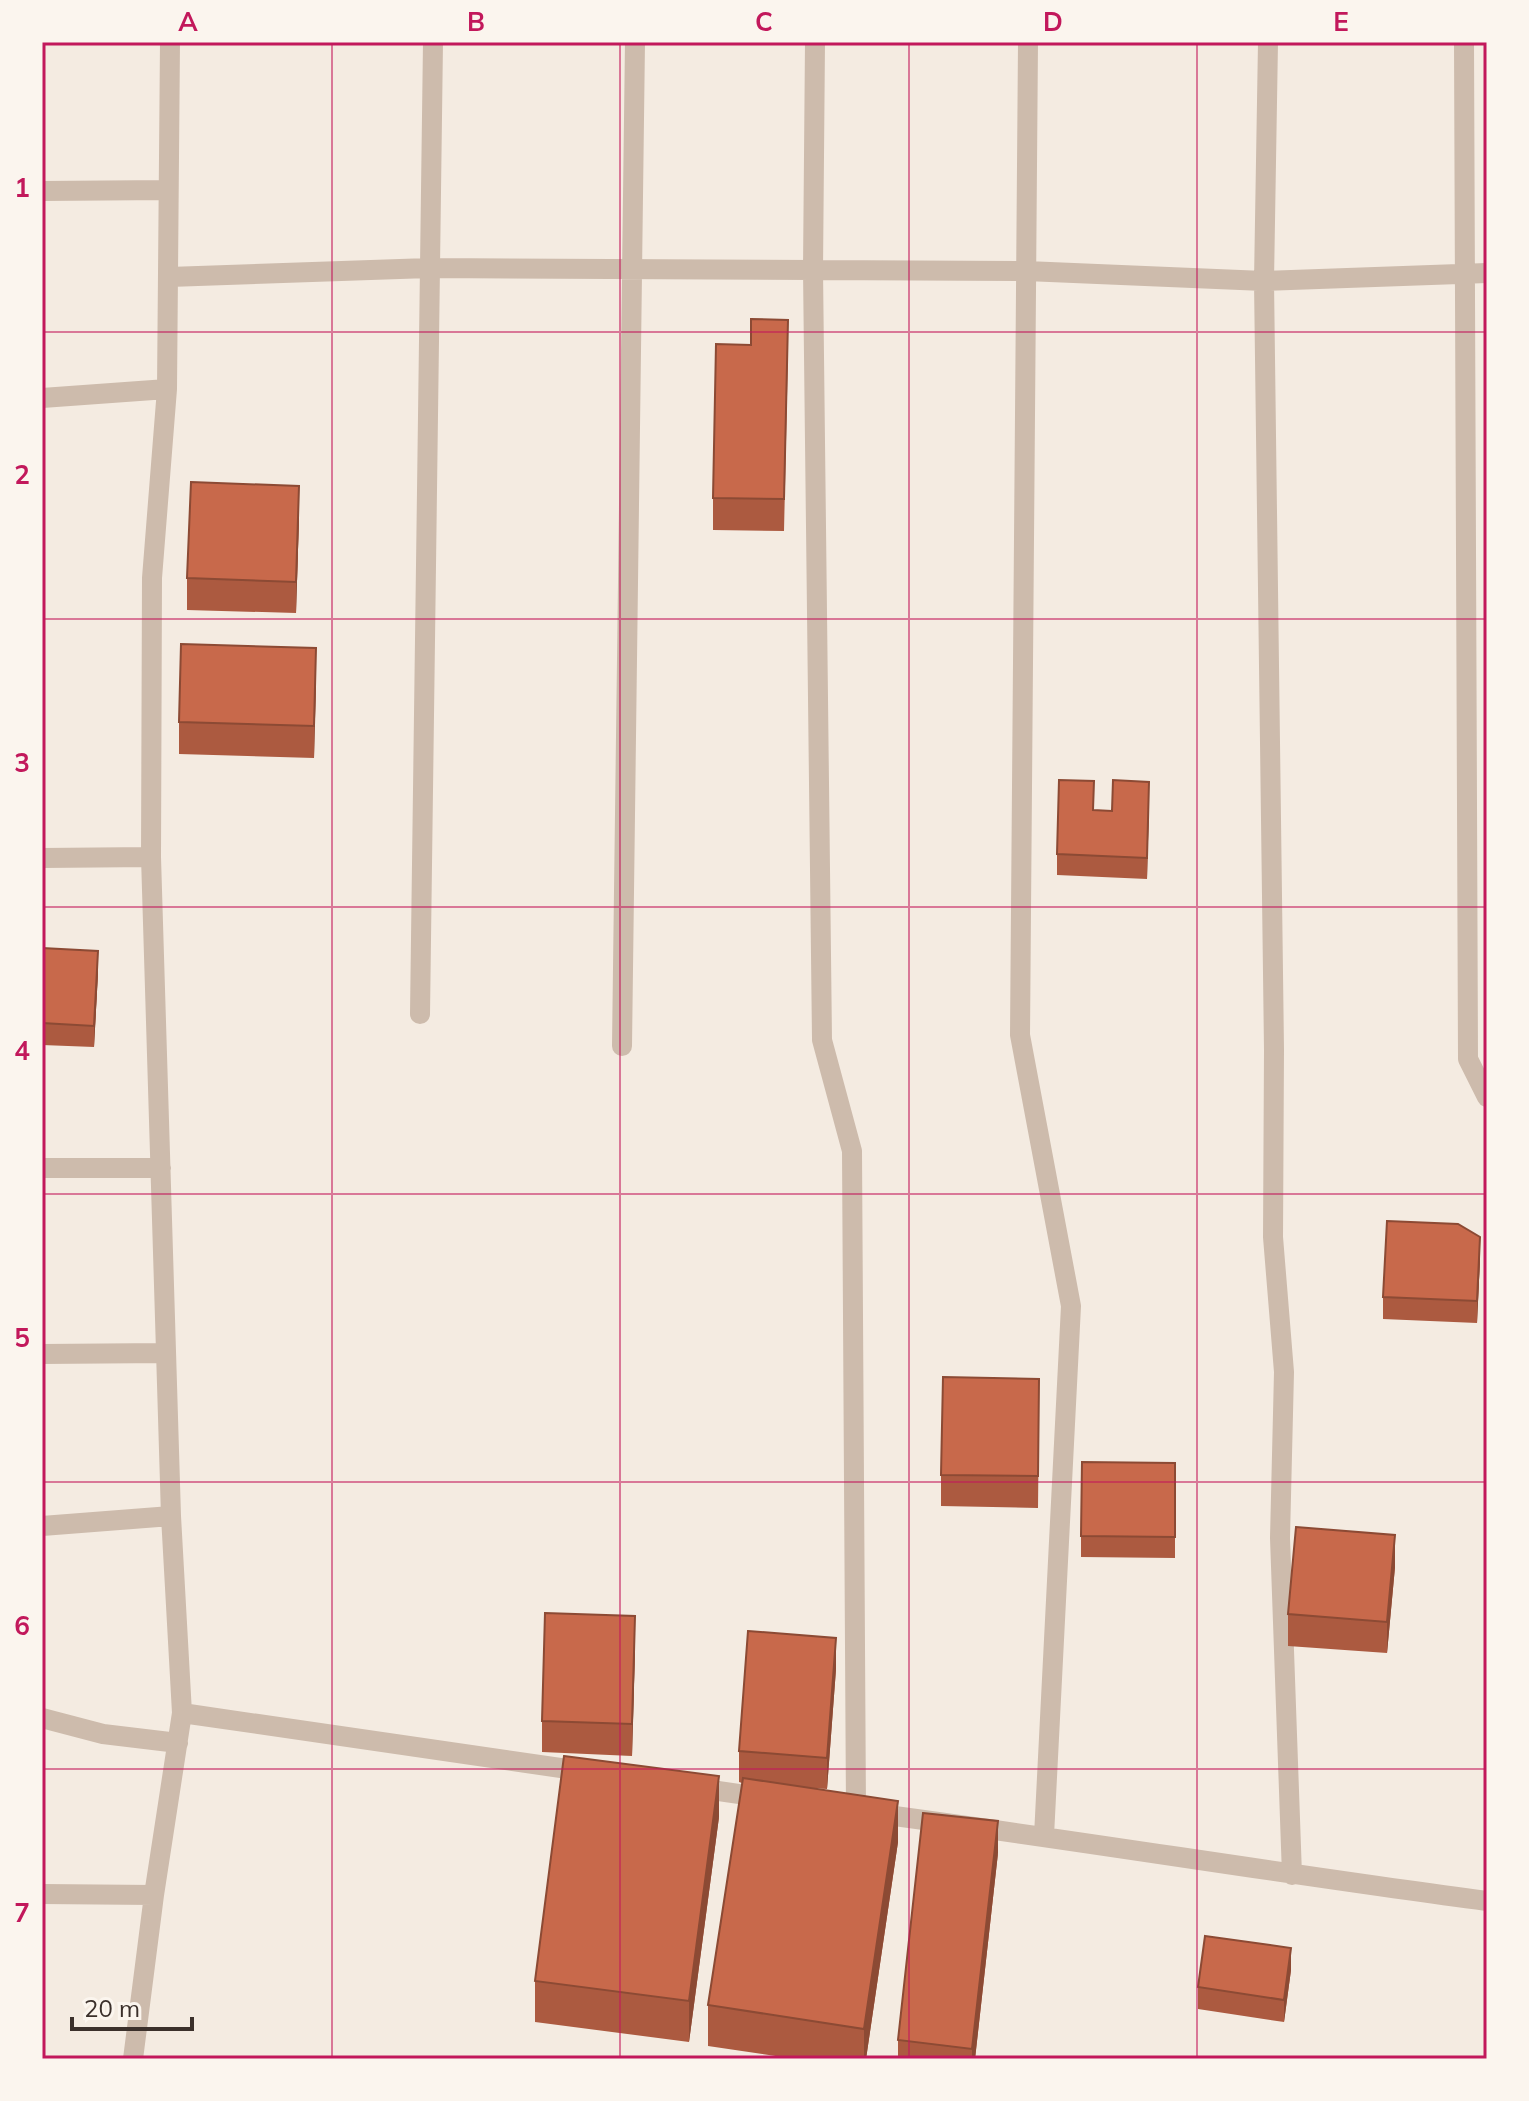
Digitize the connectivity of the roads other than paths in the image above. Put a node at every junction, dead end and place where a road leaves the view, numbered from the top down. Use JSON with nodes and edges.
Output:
{"nodes":[{"id":1,"x":170,"y":42,"type":"edge"},
{"id":2,"x":433,"y":42,"type":"edge"},
{"id":3,"x":635,"y":42,"type":"edge"},
{"id":4,"x":815,"y":42,"type":"edge"},
{"id":5,"x":1028,"y":42,"type":"edge"},
{"id":6,"x":1268,"y":42,"type":"edge"},
{"id":7,"x":1464,"y":42,"type":"edge"},
{"id":8,"x":168,"y":190,"type":"junction"},
{"id":9,"x":42,"y":191,"type":"edge"},
{"id":10,"x":429,"y":268,"type":"junction"},
{"id":11,"x":632,"y":269,"type":"junction"},
{"id":12,"x":813,"y":270,"type":"junction"},
{"id":13,"x":1026,"y":271,"type":"junction"},
{"id":14,"x":1464,"y":273,"type":"junction"},
{"id":15,"x":1487,"y":273,"type":"edge"},
{"id":16,"x":169,"y":277,"type":"junction"},
{"id":17,"x":1264,"y":281,"type":"junction"},
{"id":18,"x":167,"y":389,"type":"junction"},
{"id":19,"x":42,"y":398,"type":"edge"},
{"id":20,"x":151,"y":857,"type":"junction"},
{"id":21,"x":42,"y":858,"type":"edge"},
{"id":22,"x":420,"y":1014,"type":"dead end"},
{"id":23,"x":622,"y":1046,"type":"dead end"},
{"id":24,"x":1487,"y":1097,"type":"edge"},
{"id":25,"x":42,"y":1168,"type":"edge"},
{"id":26,"x":161,"y":1168,"type":"junction"},
{"id":27,"x":166,"y":1353,"type":"junction"},
{"id":28,"x":42,"y":1354,"type":"edge"},
{"id":29,"x":171,"y":1516,"type":"junction"},
{"id":30,"x":42,"y":1526,"type":"edge"},
{"id":31,"x":182,"y":1713,"type":"junction"},
{"id":32,"x":42,"y":1718,"type":"edge"},
{"id":33,"x":178,"y":1743,"type":"junction"},
{"id":34,"x":605,"y":1775,"type":"edge"},
{"id":35,"x":668,"y":1784,"type":"edge"},
{"id":36,"x":793,"y":1802,"type":"edge"},
{"id":37,"x":825,"y":1807,"type":"edge"},
{"id":38,"x":856,"y":1811,"type":"junction"},
{"id":39,"x":1044,"y":1836,"type":"junction"},
{"id":40,"x":1292,"y":1875,"type":"junction"},
{"id":41,"x":42,"y":1894,"type":"edge"},
{"id":42,"x":154,"y":1895,"type":"junction"},
{"id":43,"x":1487,"y":1901,"type":"edge"},
{"id":44,"x":133,"y":2059,"type":"edge"}],
"edges":[{"from":1,"to":8,"type":"street"},
{"from":2,"to":10,"type":"street"},
{"from":3,"to":11,"type":"street"},
{"from":4,"to":12,"type":"street"},
{"from":5,"to":13,"type":"street"},
{"from":6,"to":17,"type":"street"},
{"from":7,"to":14,"type":"street"},
{"from":8,"to":9,"type":"street"},
{"from":8,"to":16,"type":"street"},
{"from":10,"to":11,"type":"street"},
{"from":10,"to":16,"type":"street"},
{"from":10,"to":22,"type":"street"},
{"from":11,"to":12,"type":"street"},
{"from":11,"to":23,"type":"street"},
{"from":12,"to":13,"type":"street"},
{"from":12,"to":38,"type":"street"},
{"from":13,"to":17,"type":"street"},
{"from":13,"to":39,"type":"street"},
{"from":14,"to":15,"type":"street"},
{"from":14,"to":17,"type":"street"},
{"from":14,"to":24,"type":"street"},
{"from":16,"to":18,"type":"street"},
{"from":17,"to":40,"type":"street"},
{"from":18,"to":19,"type":"street"},
{"from":18,"to":20,"type":"street"},
{"from":20,"to":21,"type":"street"},
{"from":20,"to":26,"type":"street"},
{"from":25,"to":26,"type":"street"},
{"from":26,"to":27,"type":"street"},
{"from":27,"to":28,"type":"street"},
{"from":27,"to":29,"type":"street"},
{"from":29,"to":30,"type":"street"},
{"from":29,"to":31,"type":"street"},
{"from":31,"to":33,"type":"street"},
{"from":31,"to":34,"type":"street"},
{"from":32,"to":33,"type":"street"},
{"from":33,"to":42,"type":"street"},
{"from":35,"to":36,"type":"street"},
{"from":37,"to":38,"type":"street"},
{"from":38,"to":39,"type":"street"},
{"from":39,"to":40,"type":"street"},
{"from":40,"to":43,"type":"street"},
{"from":41,"to":42,"type":"street"},
{"from":42,"to":44,"type":"street"}]}
